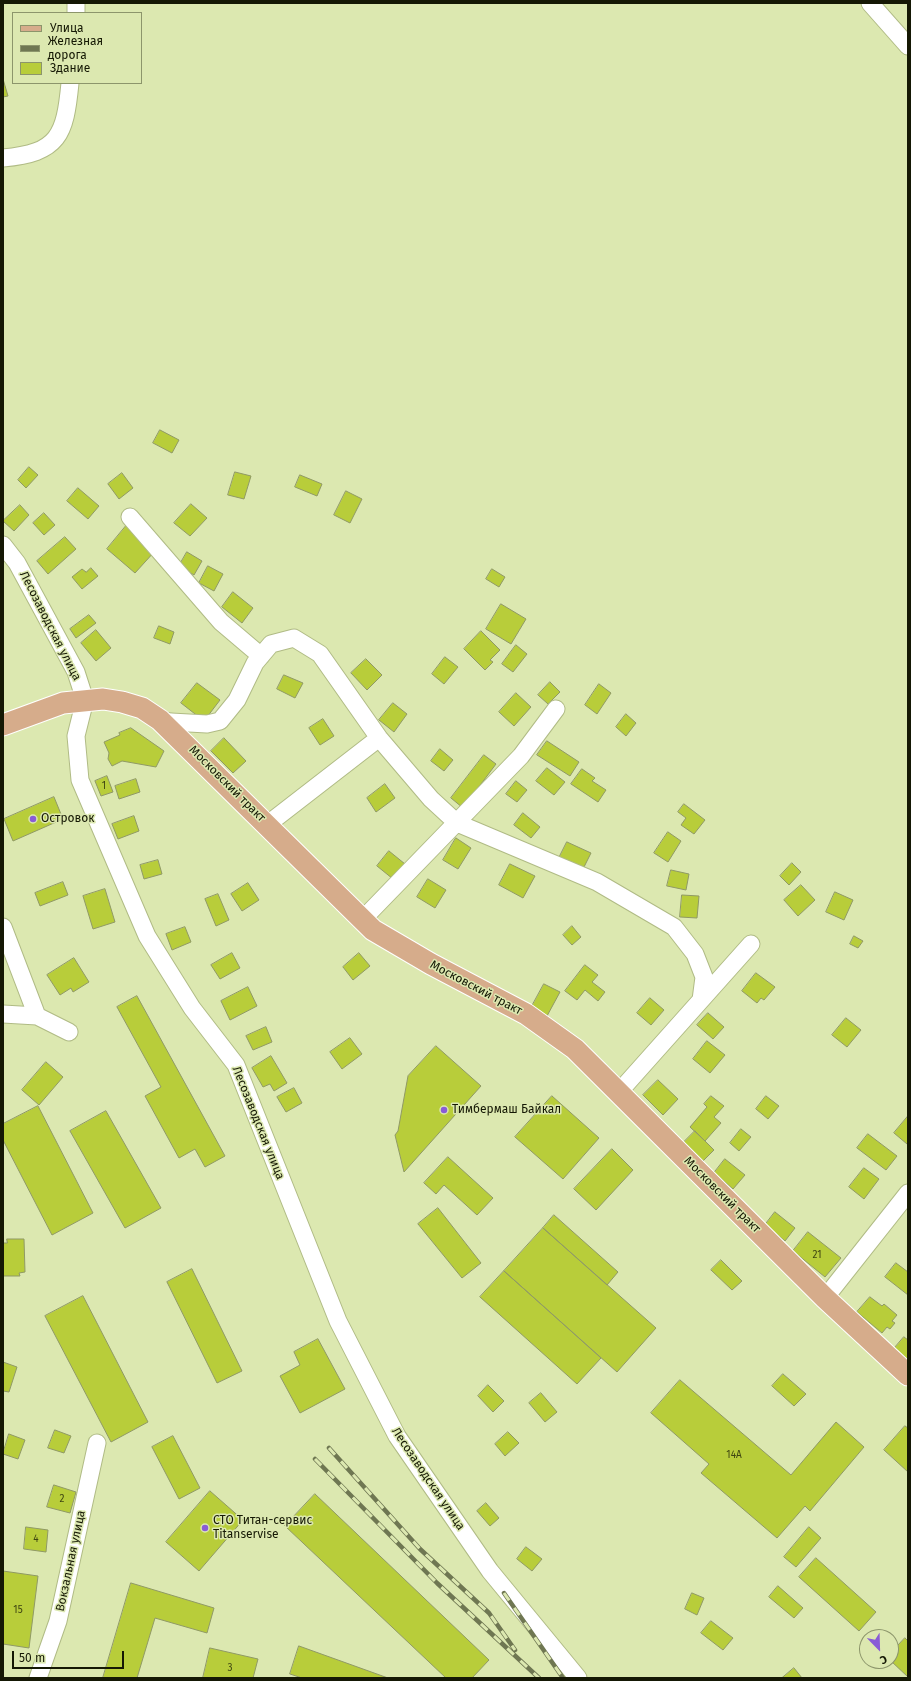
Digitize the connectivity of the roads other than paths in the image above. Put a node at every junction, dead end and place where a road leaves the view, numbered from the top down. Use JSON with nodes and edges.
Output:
{"nodes":[{"id":1,"x":870,"y":3,"type":"edge"},
{"id":2,"x":908,"y":46,"type":"edge"},
{"id":3,"x":70,"y":84,"type":"edge"},
{"id":4,"x":3,"y":158,"type":"edge"},
{"id":5,"x":130,"y":517,"type":"dead end"},
{"id":6,"x":3,"y":545,"type":"edge"},
{"id":7,"x":261,"y":656,"type":"junction"},
{"id":8,"x":84,"y":700,"type":"junction"},
{"id":9,"x":556,"y":709,"type":"dead end"},
{"id":10,"x":160,"y":720,"type":"junction"},
{"id":11,"x":3,"y":725,"type":"edge"},
{"id":12,"x":379,"y":738,"type":"junction"},
{"id":13,"x":457,"y":823,"type":"junction"},
{"id":14,"x":268,"y":824,"type":"junction"},
{"id":15,"x":362,"y":920,"type":"junction"},
{"id":16,"x":3,"y":927,"type":"edge"},
{"id":17,"x":751,"y":944,"type":"dead end"},
{"id":18,"x":701,"y":1000,"type":"junction"},
{"id":19,"x":3,"y":1014,"type":"edge"},
{"id":20,"x":37,"y":1016,"type":"junction"},
{"id":21,"x":69,"y":1032,"type":"dead end"},
{"id":22,"x":619,"y":1092,"type":"junction"},
{"id":23,"x":908,"y":1192,"type":"edge"},
{"id":24,"x":825,"y":1298,"type":"junction"},
{"id":25,"x":908,"y":1375,"type":"edge"},
{"id":26,"x":97,"y":1443,"type":"dead end"},
{"id":27,"x":38,"y":1678,"type":"edge"},
{"id":28,"x":578,"y":1678,"type":"edge"}],
"edges":[{"from":1,"to":2,"type":"street"},
{"from":3,"to":4,"type":"street"},
{"from":5,"to":7,"type":"street"},
{"from":6,"to":8,"type":"street","name":"Лесозаводская улица"},
{"from":7,"to":10,"type":"street"},
{"from":7,"to":12,"type":"street"},
{"from":8,"to":10,"type":"main road","name":"Московский тракт"},
{"from":8,"to":11,"type":"main road","name":"Московский тракт"},
{"from":8,"to":28,"type":"street","name":"Лесозаводская улица"},
{"from":9,"to":13,"type":"street"},
{"from":10,"to":14,"type":"main road","name":"Московский тракт"},
{"from":12,"to":13,"type":"street"},
{"from":12,"to":14,"type":"street"},
{"from":13,"to":15,"type":"street"},
{"from":13,"to":18,"type":"street"},
{"from":14,"to":15,"type":"main road","name":"Московский тракт"},
{"from":15,"to":22,"type":"main road","name":"Московский тракт"},
{"from":16,"to":20,"type":"street"},
{"from":17,"to":18,"type":"street"},
{"from":18,"to":22,"type":"street"},
{"from":19,"to":20,"type":"street"},
{"from":20,"to":21,"type":"street"},
{"from":22,"to":24,"type":"main road","name":"Московский тракт"},
{"from":23,"to":24,"type":"street"},
{"from":24,"to":25,"type":"main road","name":"Московский тракт"},
{"from":26,"to":27,"type":"street","name":"Вокзальная улица"}]}
